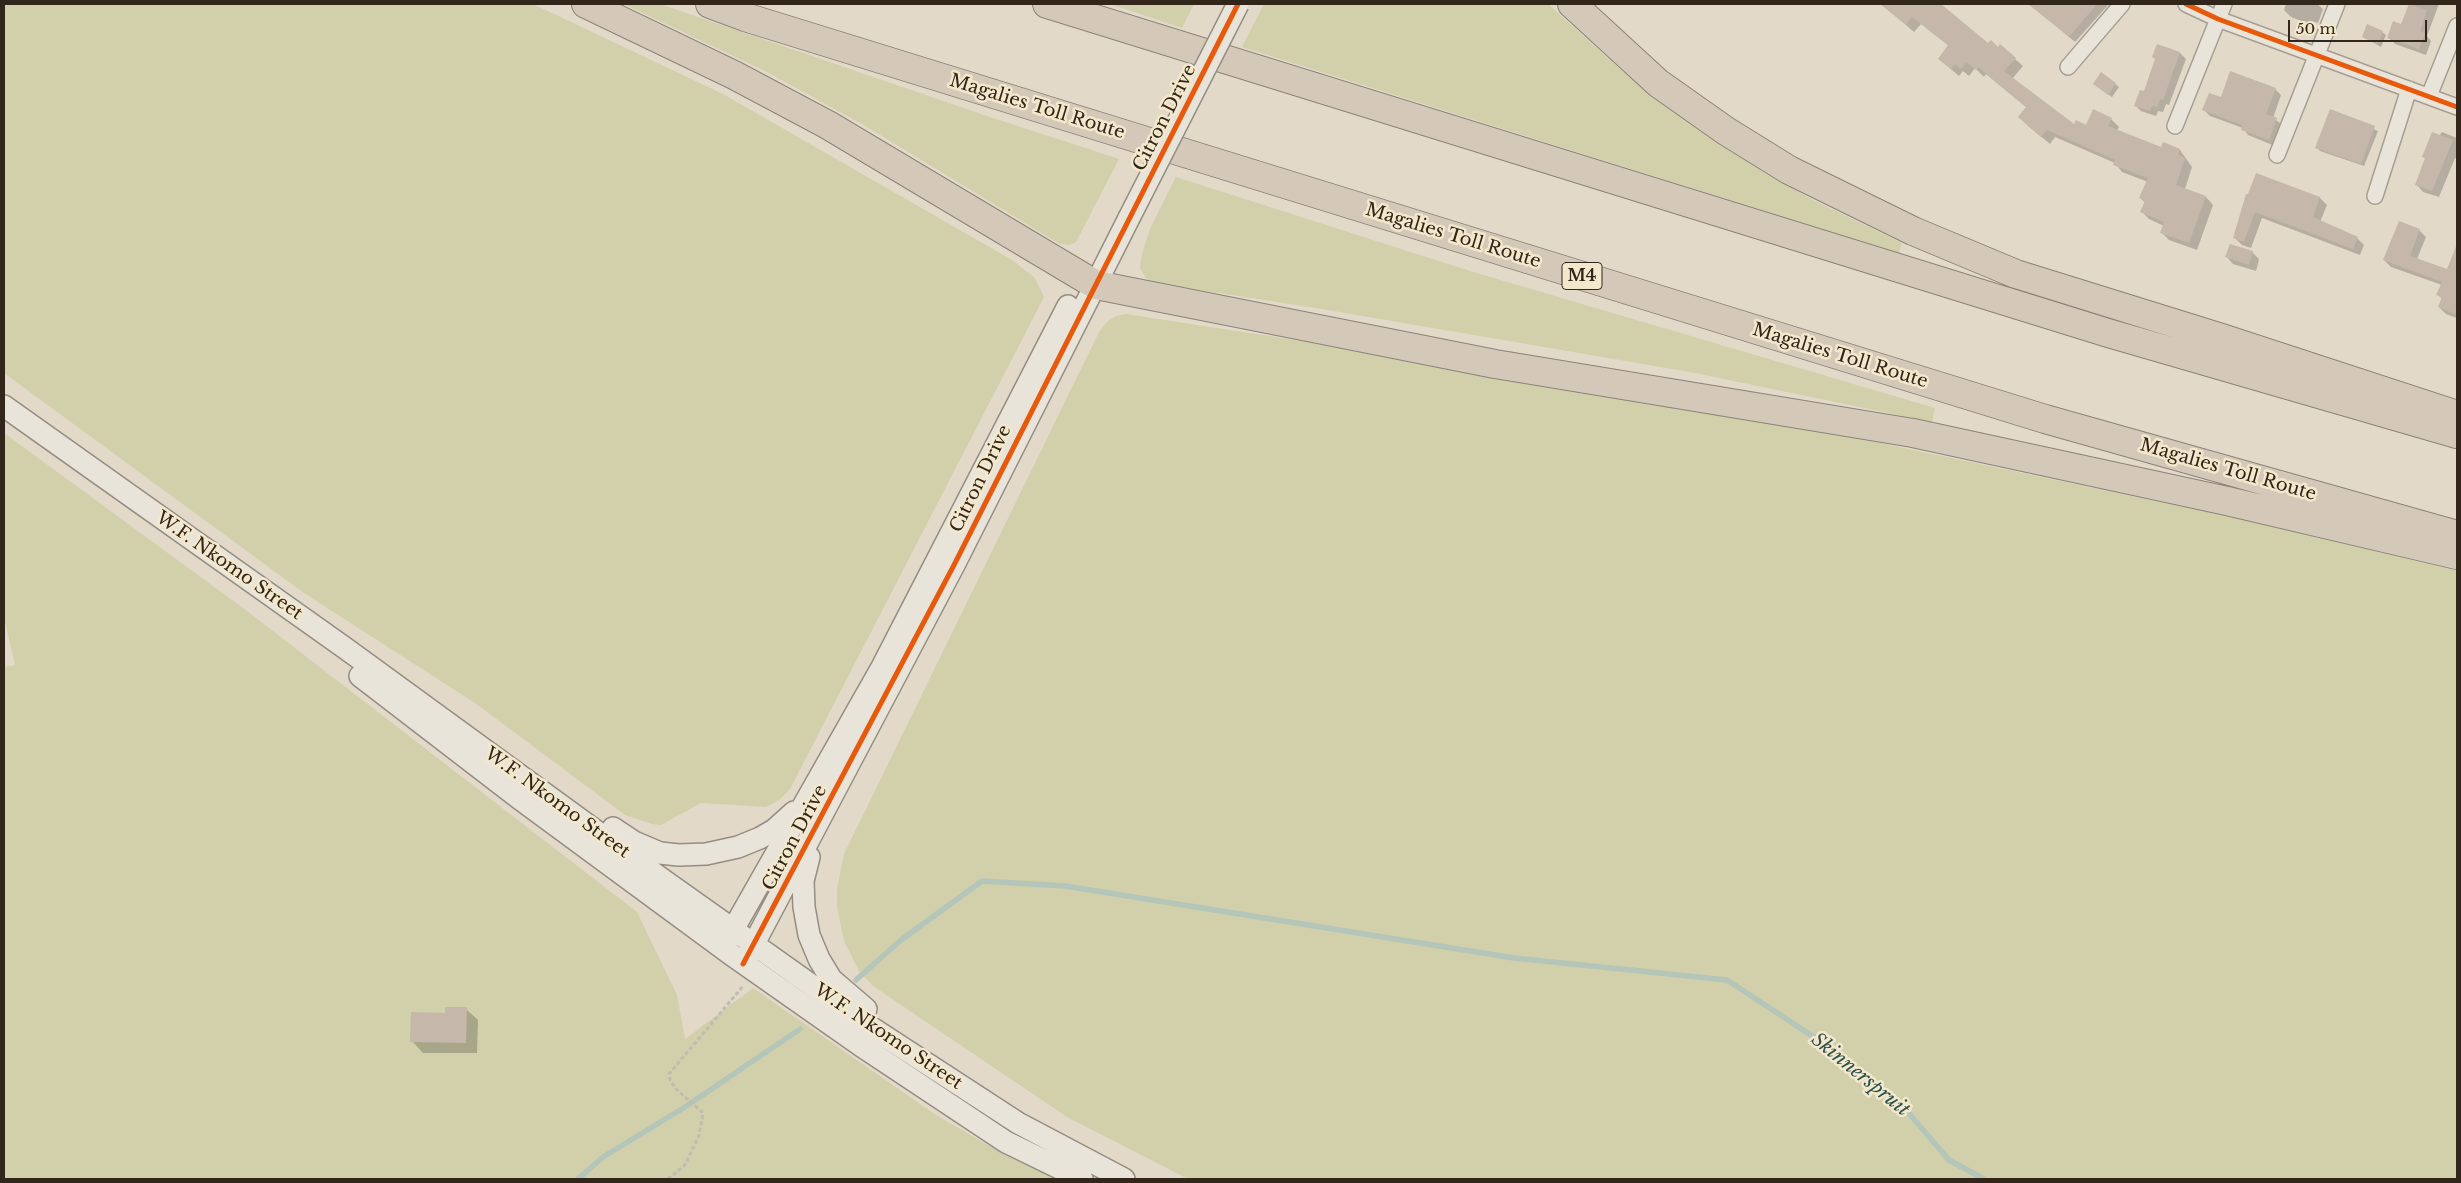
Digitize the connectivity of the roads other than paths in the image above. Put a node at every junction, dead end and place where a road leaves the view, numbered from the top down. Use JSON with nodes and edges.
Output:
{"nodes":[{"id":1,"x":586,"y":4,"type":"edge"},
{"id":2,"x":710,"y":4,"type":"edge"},
{"id":3,"x":1047,"y":4,"type":"edge"},
{"id":4,"x":1222,"y":4,"type":"edge"},
{"id":5,"x":1238,"y":4,"type":"edge"},
{"id":6,"x":1572,"y":4,"type":"edge"},
{"id":7,"x":2122,"y":4,"type":"edge"},
{"id":8,"x":2186,"y":4,"type":"edge"},
{"id":9,"x":2224,"y":4,"type":"edge"},
{"id":10,"x":2337,"y":4,"type":"edge"},
{"id":11,"x":2218,"y":19,"type":"junction"},
{"id":12,"x":2457,"y":26,"type":"edge"},
{"id":13,"x":2317,"y":55,"type":"junction"},
{"id":14,"x":2068,"y":67,"type":"dead end"},
{"id":15,"x":2409,"y":89,"type":"junction"},
{"id":16,"x":2429,"y":96,"type":"junction"},
{"id":17,"x":2457,"y":106,"type":"edge"},
{"id":18,"x":2175,"y":126,"type":"dead end"},
{"id":19,"x":2277,"y":155,"type":"dead end"},
{"id":20,"x":2375,"y":196,"type":"dead end"},
{"id":21,"x":1123,"y":214,"type":"junction"},
{"id":22,"x":1089,"y":282,"type":"junction"},
{"id":23,"x":4,"y":406,"type":"edge"},
{"id":24,"x":2457,"y":415,"type":"edge"},
{"id":25,"x":4,"y":418,"type":"edge"},
{"id":26,"x":2457,"y":434,"type":"edge"},
{"id":27,"x":2457,"y":534,"type":"edge"},
{"id":28,"x":2457,"y":555,"type":"edge"},
{"id":29,"x":399,"y":688,"type":"junction"},
{"id":30,"x":822,"y":796,"type":"junction"},
{"id":31,"x":733,"y":930,"type":"junction"},
{"id":32,"x":754,"y":945,"type":"junction"},
{"id":33,"x":722,"y":948,"type":"junction"},
{"id":34,"x":749,"y":968,"type":"junction"},
{"id":35,"x":1018,"y":1123,"type":"junction"},
{"id":36,"x":1082,"y":1179,"type":"edge"},
{"id":37,"x":1124,"y":1179,"type":"edge"}],
"edges":[{"from":1,"to":22,"type":"highway"},
{"from":2,"to":27,"type":"highway","name":"Magalies Toll Route","number":"M4"},
{"from":3,"to":26,"type":"highway"},
{"from":4,"to":21,"type":"main road","name":"Citron Drive"},
{"from":5,"to":21,"type":"main road","name":"Citron Drive","bridge":true},
{"from":6,"to":24,"type":"highway"},
{"from":7,"to":14,"type":"street"},
{"from":8,"to":11,"type":"street"},
{"from":9,"to":11,"type":"street"},
{"from":10,"to":13,"type":"street"},
{"from":11,"to":13,"type":"street"},
{"from":11,"to":18,"type":"street"},
{"from":12,"to":16,"type":"street"},
{"from":13,"to":15,"type":"street"},
{"from":13,"to":19,"type":"street"},
{"from":15,"to":16,"type":"street"},
{"from":15,"to":20,"type":"street"},
{"from":16,"to":17,"type":"street"},
{"from":21,"to":22,"type":"main road","name":"Citron Drive"},
{"from":22,"to":28,"type":"highway"},
{"from":22,"to":30,"type":"main road","name":"Citron Drive"},
{"from":23,"to":29,"type":"main road","name":"W.F. Nkomo Street"},
{"from":25,"to":33,"type":"main road","name":"W.F. Nkomo Street"},
{"from":29,"to":30,"type":"main road"},
{"from":29,"to":31,"type":"main road","name":"W.F. Nkomo Street"},
{"from":30,"to":31,"type":"main road","name":"Citron Drive"},
{"from":30,"to":32,"type":"main road","name":"Citron Drive"},
{"from":30,"to":35,"type":"main road"},
{"from":31,"to":32,"type":"main road","name":"W.F. Nkomo Street"},
{"from":31,"to":33,"type":"main road","name":"Citron Drive"},
{"from":32,"to":34,"type":"main road","name":"Citron Drive"},
{"from":32,"to":35,"type":"main road","name":"W.F. Nkomo Street"},
{"from":33,"to":34,"type":"main road","name":"W.F. Nkomo Street"},
{"from":34,"to":36,"type":"main road","name":"W.F. Nkomo Street"},
{"from":35,"to":37,"type":"main road","name":"W.F. Nkomo Street"}]}
